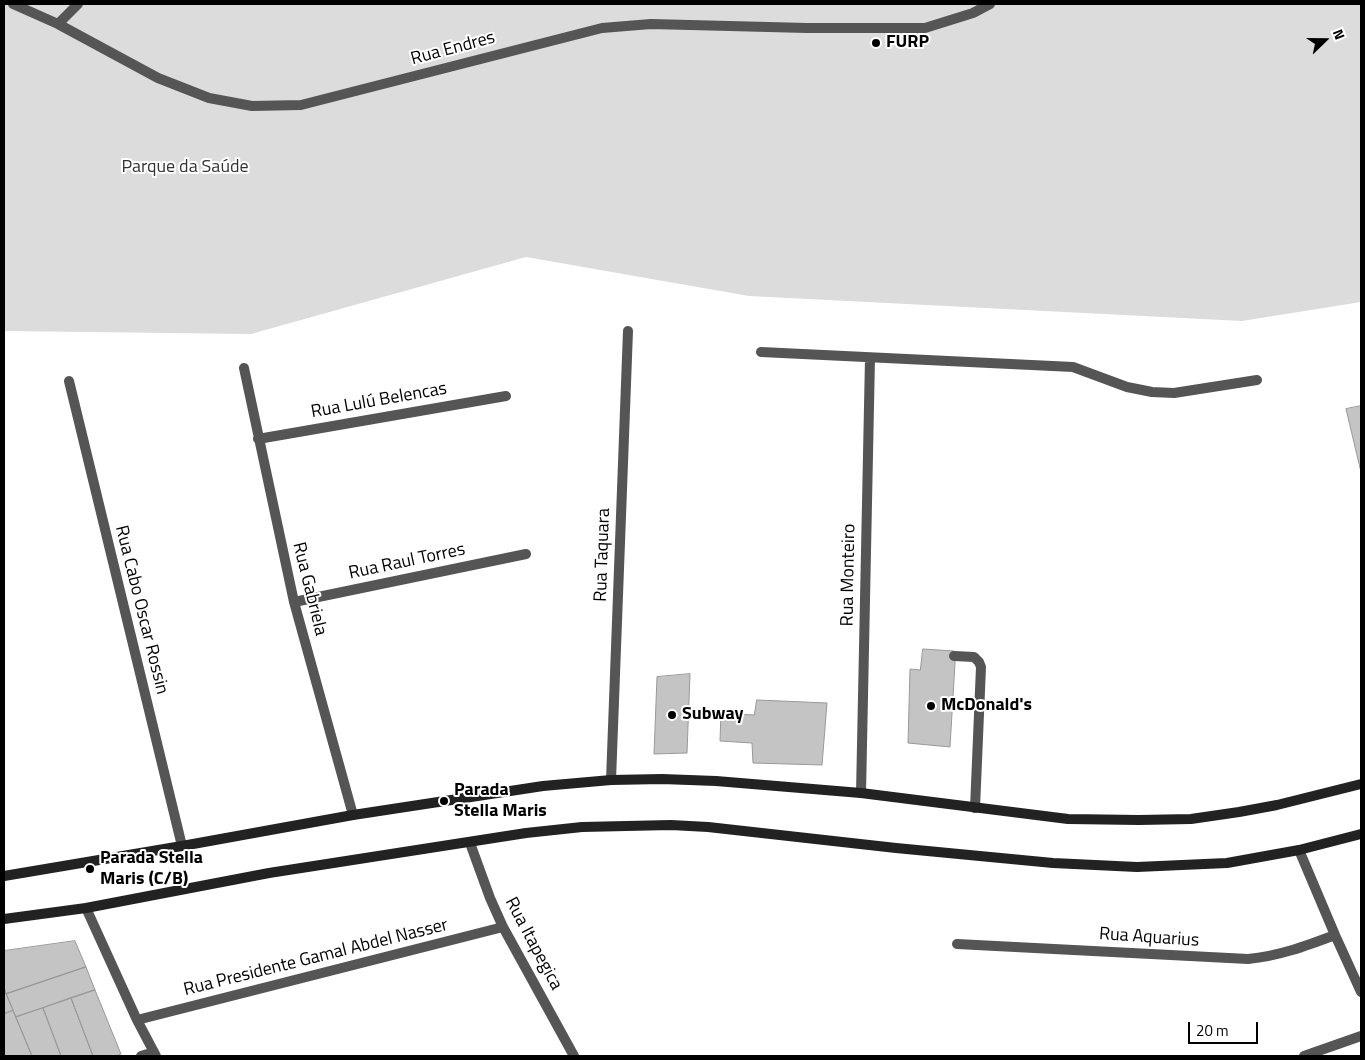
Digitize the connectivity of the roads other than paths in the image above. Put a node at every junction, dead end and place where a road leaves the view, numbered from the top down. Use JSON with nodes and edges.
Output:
{"nodes":[{"id":1,"x":13,"y":4,"type":"edge"},
{"id":2,"x":78,"y":4,"type":"edge"},
{"id":3,"x":990,"y":4,"type":"edge"},
{"id":4,"x":58,"y":24,"type":"junction"},
{"id":5,"x":628,"y":331,"type":"dead end"},
{"id":6,"x":761,"y":352,"type":"dead end"},
{"id":7,"x":870,"y":358,"type":"junction"},
{"id":8,"x":244,"y":368,"type":"dead end"},
{"id":9,"x":1258,"y":380,"type":"dead end"},
{"id":10,"x":69,"y":382,"type":"dead end"},
{"id":11,"x":506,"y":396,"type":"dead end"},
{"id":12,"x":258,"y":439,"type":"junction"},
{"id":13,"x":526,"y":554,"type":"dead end"},
{"id":14,"x":294,"y":602,"type":"junction"},
{"id":15,"x":954,"y":656,"type":"dead end"},
{"id":16,"x":611,"y":780,"type":"junction"},
{"id":17,"x":1361,"y":784,"type":"edge"},
{"id":18,"x":861,"y":793,"type":"junction"},
{"id":19,"x":975,"y":808,"type":"junction"},
{"id":20,"x":353,"y":815,"type":"junction"},
{"id":21,"x":1361,"y":834,"type":"edge"},
{"id":22,"x":470,"y":843,"type":"junction"},
{"id":23,"x":182,"y":846,"type":"junction"},
{"id":24,"x":1300,"y":850,"type":"junction"},
{"id":25,"x":4,"y":876,"type":"edge"},
{"id":26,"x":86,"y":908,"type":"junction"},
{"id":27,"x":4,"y":919,"type":"edge"},
{"id":28,"x":503,"y":927,"type":"junction"},
{"id":29,"x":1335,"y":935,"type":"junction"},
{"id":30,"x":957,"y":944,"type":"dead end"},
{"id":31,"x":1361,"y":992,"type":"edge"},
{"id":32,"x":137,"y":1020,"type":"junction"},
{"id":33,"x":1361,"y":1036,"type":"edge"},
{"id":34,"x":155,"y":1054,"type":"edge"},
{"id":35,"x":141,"y":1056,"type":"edge"},
{"id":36,"x":574,"y":1056,"type":"edge"},
{"id":37,"x":1304,"y":1056,"type":"edge"}],
"edges":[{"from":1,"to":4,"type":"street","name":"Rua Endres"},
{"from":2,"to":4,"type":"street"},
{"from":3,"to":4,"type":"street","name":"Rua Endres"},
{"from":5,"to":16,"type":"street","name":"Rua Taquara"},
{"from":6,"to":7,"type":"street"},
{"from":7,"to":9,"type":"street"},
{"from":7,"to":18,"type":"street","name":"Rua Monteiro"},
{"from":8,"to":12,"type":"street","name":"Rua Gabriela"},
{"from":10,"to":23,"type":"street","name":"Rua Cabo Oscar Rossin"},
{"from":11,"to":12,"type":"street","name":"Rua Lulú Belencas"},
{"from":12,"to":14,"type":"street","name":"Rua Gabriela"},
{"from":13,"to":14,"type":"street","name":"Rua Raul Torres"},
{"from":14,"to":20,"type":"street","name":"Rua Gabriela"},
{"from":15,"to":19,"type":"street"},
{"from":16,"to":18,"type":"main road"},
{"from":16,"to":20,"type":"main road"},
{"from":17,"to":19,"type":"main road"},
{"from":18,"to":19,"type":"main road"},
{"from":20,"to":23,"type":"main road"},
{"from":21,"to":24,"type":"main road"},
{"from":22,"to":24,"type":"main road"},
{"from":22,"to":26,"type":"main road"},
{"from":22,"to":28,"type":"street","name":"Rua Itapegica"},
{"from":23,"to":25,"type":"main road"},
{"from":24,"to":29,"type":"street"},
{"from":26,"to":27,"type":"main road"},
{"from":26,"to":32,"type":"street"},
{"from":28,"to":32,"type":"street","name":"Rua Presidente Gamal Abdel Nasser"},
{"from":28,"to":36,"type":"street","name":"Rua Itapegica"},
{"from":29,"to":30,"type":"street","name":"Rua Aquarius"},
{"from":29,"to":31,"type":"street"},
{"from":32,"to":34,"type":"street"},
{"from":33,"to":37,"type":"street"},
{"from":34,"to":35,"type":"street"}]}
